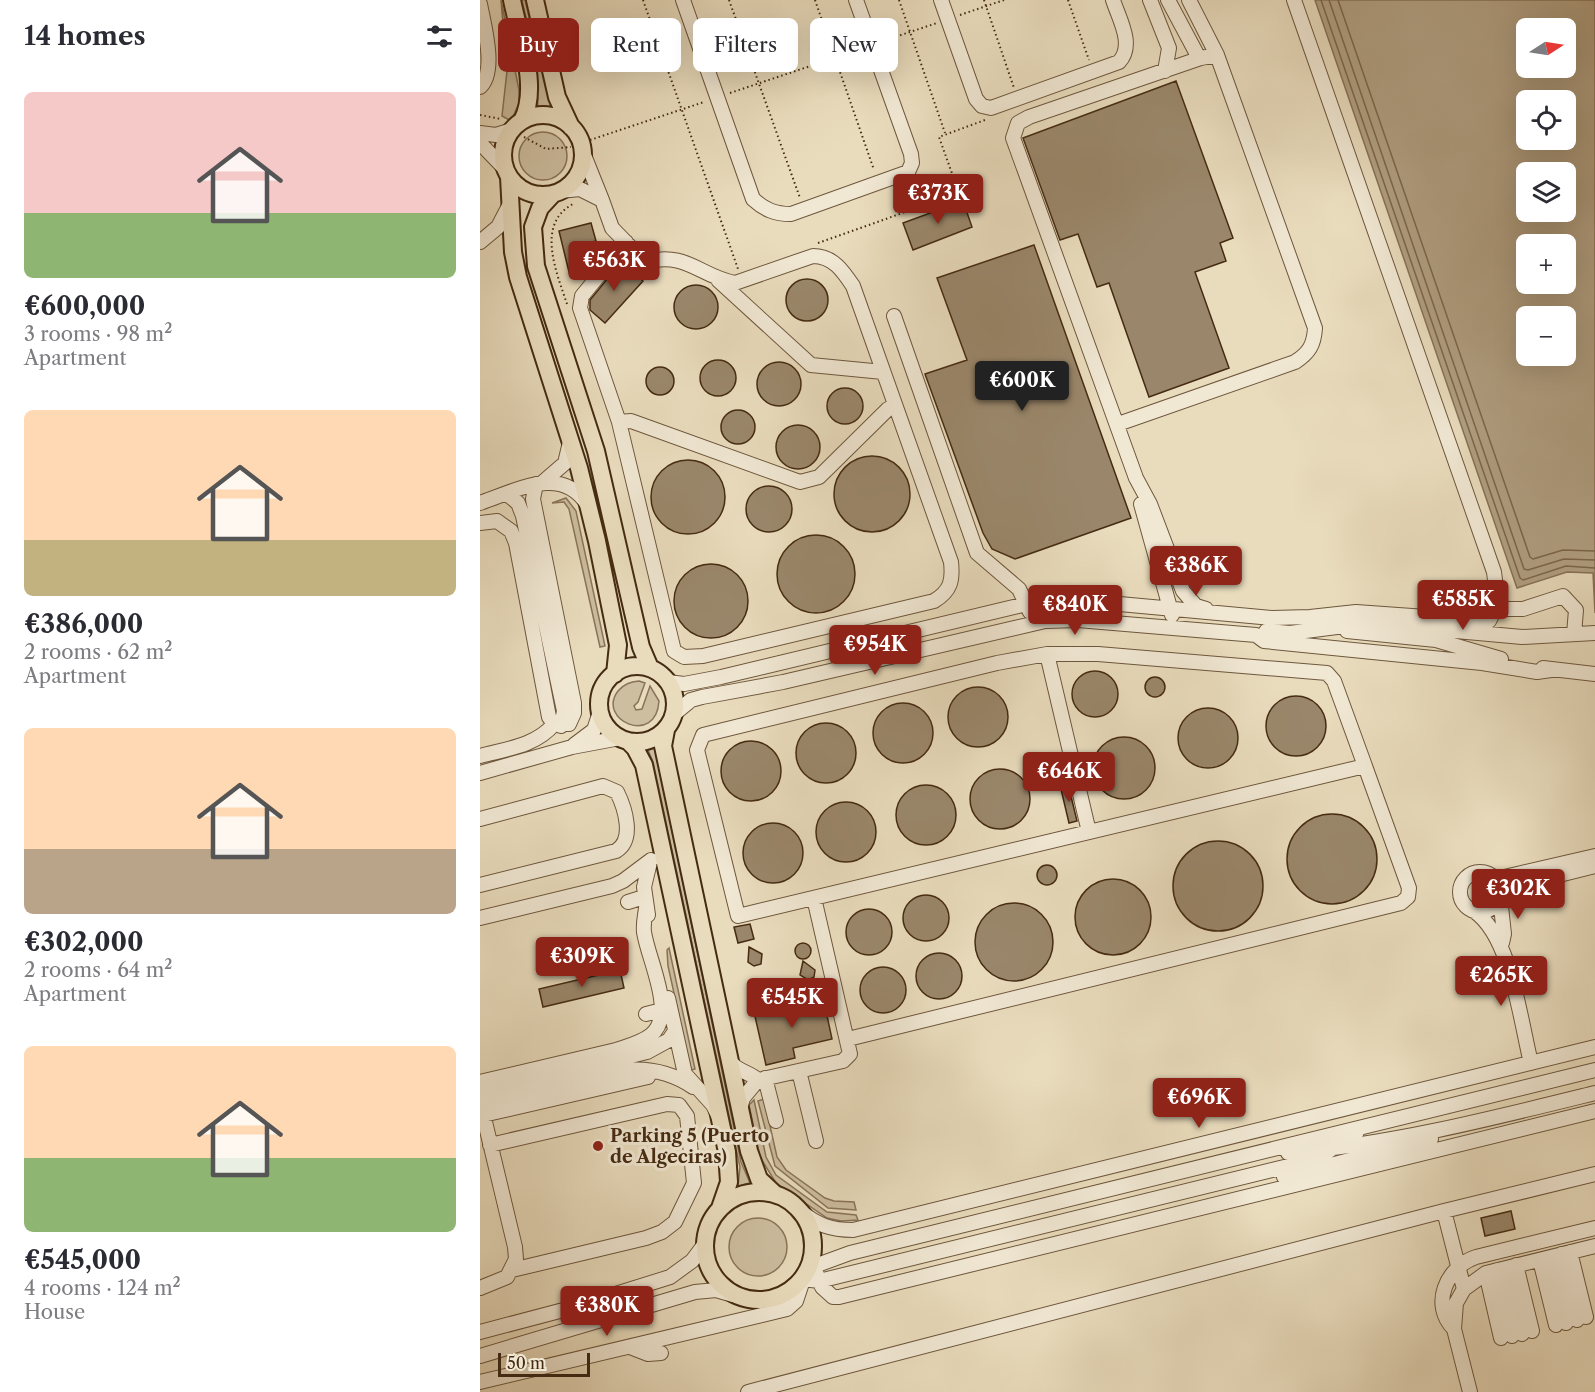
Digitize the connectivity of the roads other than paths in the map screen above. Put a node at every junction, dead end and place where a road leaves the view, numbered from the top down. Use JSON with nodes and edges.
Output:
{"nodes":[{"id":1,"x":512,"y":0,"type":"edge"},
{"id":2,"x":535,"y":0,"type":"edge"},
{"id":3,"x":683,"y":0,"type":"edge"},
{"id":4,"x":856,"y":0,"type":"edge"},
{"id":5,"x":941,"y":0,"type":"edge"},
{"id":6,"x":1113,"y":0,"type":"edge"},
{"id":7,"x":1150,"y":0,"type":"edge"},
{"id":8,"x":1168,"y":0,"type":"edge"},
{"id":9,"x":1189,"y":0,"type":"edge"},
{"id":10,"x":1294,"y":0,"type":"edge"},
{"id":11,"x":480,"y":4,"type":"edge"},
{"id":12,"x":1217,"y":54,"type":"junction"},
{"id":13,"x":1199,"y":58,"type":"junction"},
{"id":14,"x":1165,"y":71,"type":"junction"},
{"id":15,"x":480,"y":87,"type":"edge"},
{"id":16,"x":516,"y":126,"type":"junction"},
{"id":17,"x":571,"y":128,"type":"junction"},
{"id":18,"x":480,"y":133,"type":"edge"},
{"id":19,"x":480,"y":143,"type":"edge"},
{"id":20,"x":581,"y":147,"type":"junction"},
{"id":21,"x":507,"y":173,"type":"junction"},
{"id":22,"x":556,"y":193,"type":"junction"},
{"id":23,"x":602,"y":200,"type":"junction"},
{"id":24,"x":510,"y":202,"type":"junction"},
{"id":25,"x":480,"y":241,"type":"edge"},
{"id":26,"x":626,"y":242,"type":"junction"},
{"id":27,"x":712,"y":274,"type":"junction"},
{"id":28,"x":894,"y":315,"type":"dead end"},
{"id":29,"x":883,"y":372,"type":"junction"},
{"id":30,"x":895,"y":406,"type":"junction"},
{"id":31,"x":619,"y":422,"type":"junction"},
{"id":32,"x":1118,"y":423,"type":"junction"},
{"id":33,"x":570,"y":439,"type":"junction"},
{"id":34,"x":1136,"y":478,"type":"junction"},
{"id":35,"x":540,"y":483,"type":"junction"},
{"id":36,"x":507,"y":494,"type":"junction"},
{"id":37,"x":480,"y":503,"type":"edge"},
{"id":38,"x":588,"y":506,"type":"junction"},
{"id":39,"x":480,"y":523,"type":"edge"},
{"id":40,"x":1157,"y":556,"type":"junction"},
{"id":41,"x":1171,"y":561,"type":"junction"},
{"id":42,"x":1494,"y":573,"type":"junction"},
{"id":43,"x":1026,"y":604,"type":"junction"},
{"id":44,"x":1152,"y":607,"type":"junction"},
{"id":45,"x":1503,"y":609,"type":"junction"},
{"id":46,"x":1218,"y":613,"type":"junction"},
{"id":47,"x":1272,"y":618,"type":"junction"},
{"id":48,"x":1368,"y":618,"type":"junction"},
{"id":49,"x":1178,"y":620,"type":"junction"},
{"id":50,"x":1032,"y":623,"type":"junction"},
{"id":51,"x":1323,"y":628,"type":"junction"},
{"id":52,"x":1484,"y":628,"type":"junction"},
{"id":53,"x":1595,"y":633,"type":"edge"},
{"id":54,"x":1574,"y":634,"type":"junction"},
{"id":55,"x":1256,"y":635,"type":"junction"},
{"id":56,"x":1047,"y":654,"type":"junction"},
{"id":57,"x":650,"y":668,"type":"junction"},
{"id":58,"x":1551,"y":670,"type":"junction"},
{"id":59,"x":615,"y":674,"type":"junction"},
{"id":60,"x":1595,"y":674,"type":"edge"},
{"id":61,"x":668,"y":682,"type":"junction"},
{"id":62,"x":600,"y":712,"type":"junction"},
{"id":63,"x":670,"y":722,"type":"junction"},
{"id":64,"x":557,"y":725,"type":"junction"},
{"id":65,"x":624,"y":740,"type":"junction"},
{"id":66,"x":572,"y":747,"type":"junction"},
{"id":67,"x":480,"y":756,"type":"edge"},
{"id":68,"x":1365,"y":766,"type":"junction"},
{"id":69,"x":480,"y":773,"type":"edge"},
{"id":70,"x":480,"y":819,"type":"edge"},
{"id":71,"x":1089,"y":832,"type":"junction"},
{"id":72,"x":658,"y":836,"type":"junction"},
{"id":73,"x":1595,"y":856,"type":"edge"},
{"id":74,"x":650,"y":862,"type":"junction"},
{"id":75,"x":1595,"y":866,"type":"edge"},
{"id":76,"x":630,"y":876,"type":"junction"},
{"id":77,"x":645,"y":879,"type":"junction"},
{"id":78,"x":1496,"y":879,"type":"junction"},
{"id":79,"x":480,"y":885,"type":"edge"},
{"id":80,"x":670,"y":890,"type":"junction"},
{"id":81,"x":1500,"y":896,"type":"junction"},
{"id":82,"x":814,"y":897,"type":"junction"},
{"id":83,"x":628,"y":902,"type":"dead end"},
{"id":84,"x":645,"y":903,"type":"junction"},
{"id":85,"x":1474,"y":911,"type":"junction"},
{"id":86,"x":480,"y":918,"type":"edge"},
{"id":87,"x":1502,"y":943,"type":"junction"},
{"id":88,"x":662,"y":1010,"type":"junction"},
{"id":89,"x":646,"y":1014,"type":"dead end"},
{"id":90,"x":675,"y":1031,"type":"junction"},
{"id":91,"x":848,"y":1039,"type":"junction"},
{"id":92,"x":1595,"y":1047,"type":"edge"},
{"id":93,"x":730,"y":1062,"type":"junction"},
{"id":94,"x":1531,"y":1063,"type":"junction"},
{"id":95,"x":805,"y":1069,"type":"junction"},
{"id":96,"x":1595,"y":1071,"type":"edge"},
{"id":97,"x":761,"y":1079,"type":"junction"},
{"id":98,"x":480,"y":1082,"type":"edge"},
{"id":99,"x":698,"y":1090,"type":"junction"},
{"id":100,"x":480,"y":1093,"type":"edge"},
{"id":101,"x":1595,"y":1094,"type":"edge"},
{"id":102,"x":481,"y":1107,"type":"edge"},
{"id":103,"x":740,"y":1109,"type":"junction"},
{"id":104,"x":1595,"y":1111,"type":"edge"},
{"id":105,"x":776,"y":1121,"type":"dead end"},
{"id":106,"x":1467,"y":1125,"type":"junction"},
{"id":107,"x":722,"y":1127,"type":"junction"},
{"id":108,"x":1363,"y":1128,"type":"junction"},
{"id":109,"x":816,"y":1141,"type":"dead end"},
{"id":110,"x":490,"y":1145,"type":"junction"},
{"id":111,"x":1336,"y":1148,"type":"junction"},
{"id":112,"x":1241,"y":1158,"type":"junction"},
{"id":113,"x":1595,"y":1174,"type":"edge"},
{"id":114,"x":775,"y":1194,"type":"junction"},
{"id":115,"x":1148,"y":1201,"type":"junction"},
{"id":116,"x":720,"y":1208,"type":"junction"},
{"id":117,"x":800,"y":1211,"type":"junction"},
{"id":118,"x":1444,"y":1211,"type":"junction"},
{"id":119,"x":1595,"y":1227,"type":"edge"},
{"id":120,"x":704,"y":1245,"type":"junction"},
{"id":121,"x":1595,"y":1246,"type":"edge"},
{"id":122,"x":1556,"y":1256,"type":"junction"},
{"id":123,"x":1458,"y":1266,"type":"junction"},
{"id":124,"x":1501,"y":1269,"type":"junction"},
{"id":125,"x":512,"y":1270,"type":"junction"},
{"id":126,"x":811,"y":1271,"type":"junction"},
{"id":127,"x":480,"y":1288,"type":"edge"},
{"id":128,"x":1464,"y":1289,"type":"junction"},
{"id":129,"x":733,"y":1295,"type":"junction"},
{"id":130,"x":1454,"y":1329,"type":"junction"},
{"id":131,"x":480,"y":1332,"type":"edge"},
{"id":132,"x":628,"y":1346,"type":"junction"},
{"id":133,"x":661,"y":1353,"type":"dead end"},
{"id":134,"x":480,"y":1356,"type":"edge"},
{"id":135,"x":480,"y":1382,"type":"edge"},
{"id":136,"x":748,"y":1392,"type":"edge"},
{"id":137,"x":1470,"y":1392,"type":"edge"}],
"edges":[{"from":1,"to":16,"type":"main road"},
{"from":2,"to":17,"type":"main road"},
{"from":3,"to":4,"type":"street"},
{"from":5,"to":6,"type":"street"},
{"from":7,"to":14,"type":"street"},
{"from":8,"to":13,"type":"street"},
{"from":9,"to":12,"type":"street"},
{"from":10,"to":42,"type":"street"},
{"from":11,"to":15,"type":"street"},
{"from":12,"to":13,"type":"street"},
{"from":12,"to":32,"type":"street"},
{"from":13,"to":14,"type":"street"},
{"from":14,"to":32,"type":"street"},
{"from":16,"to":17,"type":"main road"},
{"from":16,"to":18,"type":"street"},
{"from":16,"to":21,"type":"main road"},
{"from":17,"to":20,"type":"main road"},
{"from":19,"to":21,"type":"street"},
{"from":20,"to":22,"type":"main road"},
{"from":20,"to":23,"type":"street"},
{"from":21,"to":22,"type":"main road"},
{"from":21,"to":24,"type":"main road"},
{"from":22,"to":23,"type":"street"},
{"from":22,"to":57,"type":"main road"},
{"from":23,"to":26,"type":"street"},
{"from":24,"to":25,"type":"street"},
{"from":24,"to":33,"type":"main road"},
{"from":26,"to":27,"type":"street"},
{"from":26,"to":31,"type":"street"},
{"from":27,"to":29,"type":"street"},
{"from":27,"to":29,"type":"street"},
{"from":28,"to":43,"type":"street"},
{"from":29,"to":30,"type":"street"},
{"from":30,"to":31,"type":"street"},
{"from":30,"to":31,"type":"street"},
{"from":32,"to":34,"type":"street"},
{"from":33,"to":35,"type":"street"},
{"from":33,"to":38,"type":"main road"},
{"from":34,"to":40,"type":"street"},
{"from":34,"to":41,"type":"street"},
{"from":35,"to":36,"type":"street"},
{"from":35,"to":38,"type":"street"},
{"from":35,"to":64,"type":"street"},
{"from":36,"to":37,"type":"street"},
{"from":36,"to":64,"type":"street"},
{"from":38,"to":59,"type":"main road"},
{"from":39,"to":64,"type":"street"},
{"from":40,"to":44,"type":"street"},
{"from":40,"to":49,"type":"street"},
{"from":41,"to":46,"type":"street"},
{"from":41,"to":49,"type":"street"},
{"from":42,"to":45,"type":"street"},
{"from":42,"to":52,"type":"street"},
{"from":43,"to":44,"type":"street"},
{"from":43,"to":50,"type":"street"},
{"from":43,"to":61,"type":"street"},
{"from":44,"to":49,"type":"street"},
{"from":45,"to":52,"type":"street"},
{"from":45,"to":54,"type":"street"},
{"from":46,"to":47,"type":"street"},
{"from":46,"to":49,"type":"street"},
{"from":47,"to":48,"type":"street"},
{"from":47,"to":51,"type":"street"},
{"from":48,"to":51,"type":"street"},
{"from":48,"to":52,"type":"street"},
{"from":49,"to":50,"type":"street"},
{"from":49,"to":55,"type":"street"},
{"from":50,"to":63,"type":"street"},
{"from":51,"to":55,"type":"street"},
{"from":51,"to":58,"type":"street"},
{"from":52,"to":54,"type":"street"},
{"from":53,"to":54,"type":"street"},
{"from":55,"to":58,"type":"street"},
{"from":56,"to":68,"type":"street"},
{"from":56,"to":71,"type":"street"},
{"from":56,"to":82,"type":"street"},
{"from":57,"to":59,"type":"main road"},
{"from":57,"to":61,"type":"main road"},
{"from":58,"to":60,"type":"street"},
{"from":59,"to":62,"type":"main road"},
{"from":61,"to":63,"type":"main road"},
{"from":62,"to":65,"type":"main road"},
{"from":62,"to":66,"type":"street"},
{"from":63,"to":65,"type":"main road"},
{"from":63,"to":93,"type":"main road"},
{"from":64,"to":67,"type":"street"},
{"from":65,"to":66,"type":"street"},
{"from":65,"to":72,"type":"main road"},
{"from":66,"to":69,"type":"street"},
{"from":68,"to":71,"type":"street"},
{"from":68,"to":91,"type":"street"},
{"from":70,"to":79,"type":"street"},
{"from":71,"to":82,"type":"street"},
{"from":72,"to":74,"type":"street"},
{"from":72,"to":80,"type":"main road"},
{"from":73,"to":78,"type":"street"},
{"from":74,"to":76,"type":"street"},
{"from":74,"to":77,"type":"street"},
{"from":75,"to":81,"type":"street"},
{"from":76,"to":77,"type":"street"},
{"from":76,"to":86,"type":"street"},
{"from":77,"to":80,"type":"street"},
{"from":77,"to":84,"type":"street"},
{"from":78,"to":81,"type":"street"},
{"from":78,"to":85,"type":"street"},
{"from":80,"to":107,"type":"main road"},
{"from":81,"to":85,"type":"street"},
{"from":81,"to":87,"type":"street"},
{"from":82,"to":91,"type":"street"},
{"from":83,"to":84,"type":"street"},
{"from":84,"to":88,"type":"street"},
{"from":84,"to":90,"type":"street"},
{"from":85,"to":87,"type":"street"},
{"from":87,"to":94,"type":"street"},
{"from":88,"to":89,"type":"street"},
{"from":88,"to":98,"type":"street"},
{"from":90,"to":99,"type":"street"},
{"from":90,"to":100,"type":"street"},
{"from":91,"to":95,"type":"street"},
{"from":92,"to":94,"type":"street"},
{"from":93,"to":97,"type":"street"},
{"from":93,"to":103,"type":"main road"},
{"from":94,"to":117,"type":"street"},
{"from":95,"to":97,"type":"street"},
{"from":95,"to":109,"type":"street"},
{"from":96,"to":108,"type":"street"},
{"from":97,"to":103,"type":"street"},
{"from":97,"to":105,"type":"street"},
{"from":99,"to":102,"type":"street"},
{"from":99,"to":107,"type":"street"},
{"from":101,"to":106,"type":"street"},
{"from":102,"to":110,"type":"street"},
{"from":103,"to":114,"type":"main road"},
{"from":104,"to":126,"type":"street"},
{"from":106,"to":111,"type":"street"},
{"from":106,"to":115,"type":"street"},
{"from":107,"to":116,"type":"main road"},
{"from":108,"to":111,"type":"street"},
{"from":108,"to":112,"type":"street"},
{"from":110,"to":125,"type":"street"},
{"from":110,"to":125,"type":"street"},
{"from":111,"to":112,"type":"street"},
{"from":111,"to":115,"type":"street"},
{"from":112,"to":126,"type":"street"},
{"from":113,"to":118,"type":"street"},
{"from":114,"to":116,"type":"main road"},
{"from":114,"to":117,"type":"main road"},
{"from":115,"to":126,"type":"street"},
{"from":116,"to":120,"type":"main road"},
{"from":117,"to":126,"type":"main road"},
{"from":118,"to":123,"type":"street"},
{"from":118,"to":136,"type":"street"},
{"from":119,"to":123,"type":"street"},
{"from":120,"to":129,"type":"main road"},
{"from":120,"to":131,"type":"street"},
{"from":121,"to":122,"type":"street"},
{"from":122,"to":122,"type":"street"},
{"from":122,"to":124,"type":"street"},
{"from":123,"to":128,"type":"street"},
{"from":123,"to":130,"type":"street"},
{"from":124,"to":124,"type":"street"},
{"from":124,"to":128,"type":"street"},
{"from":125,"to":127,"type":"street"},
{"from":126,"to":129,"type":"main road"},
{"from":126,"to":132,"type":"street"},
{"from":128,"to":130,"type":"street"},
{"from":129,"to":134,"type":"street"},
{"from":130,"to":137,"type":"street"},
{"from":132,"to":133,"type":"street"},
{"from":132,"to":135,"type":"street"}]}
